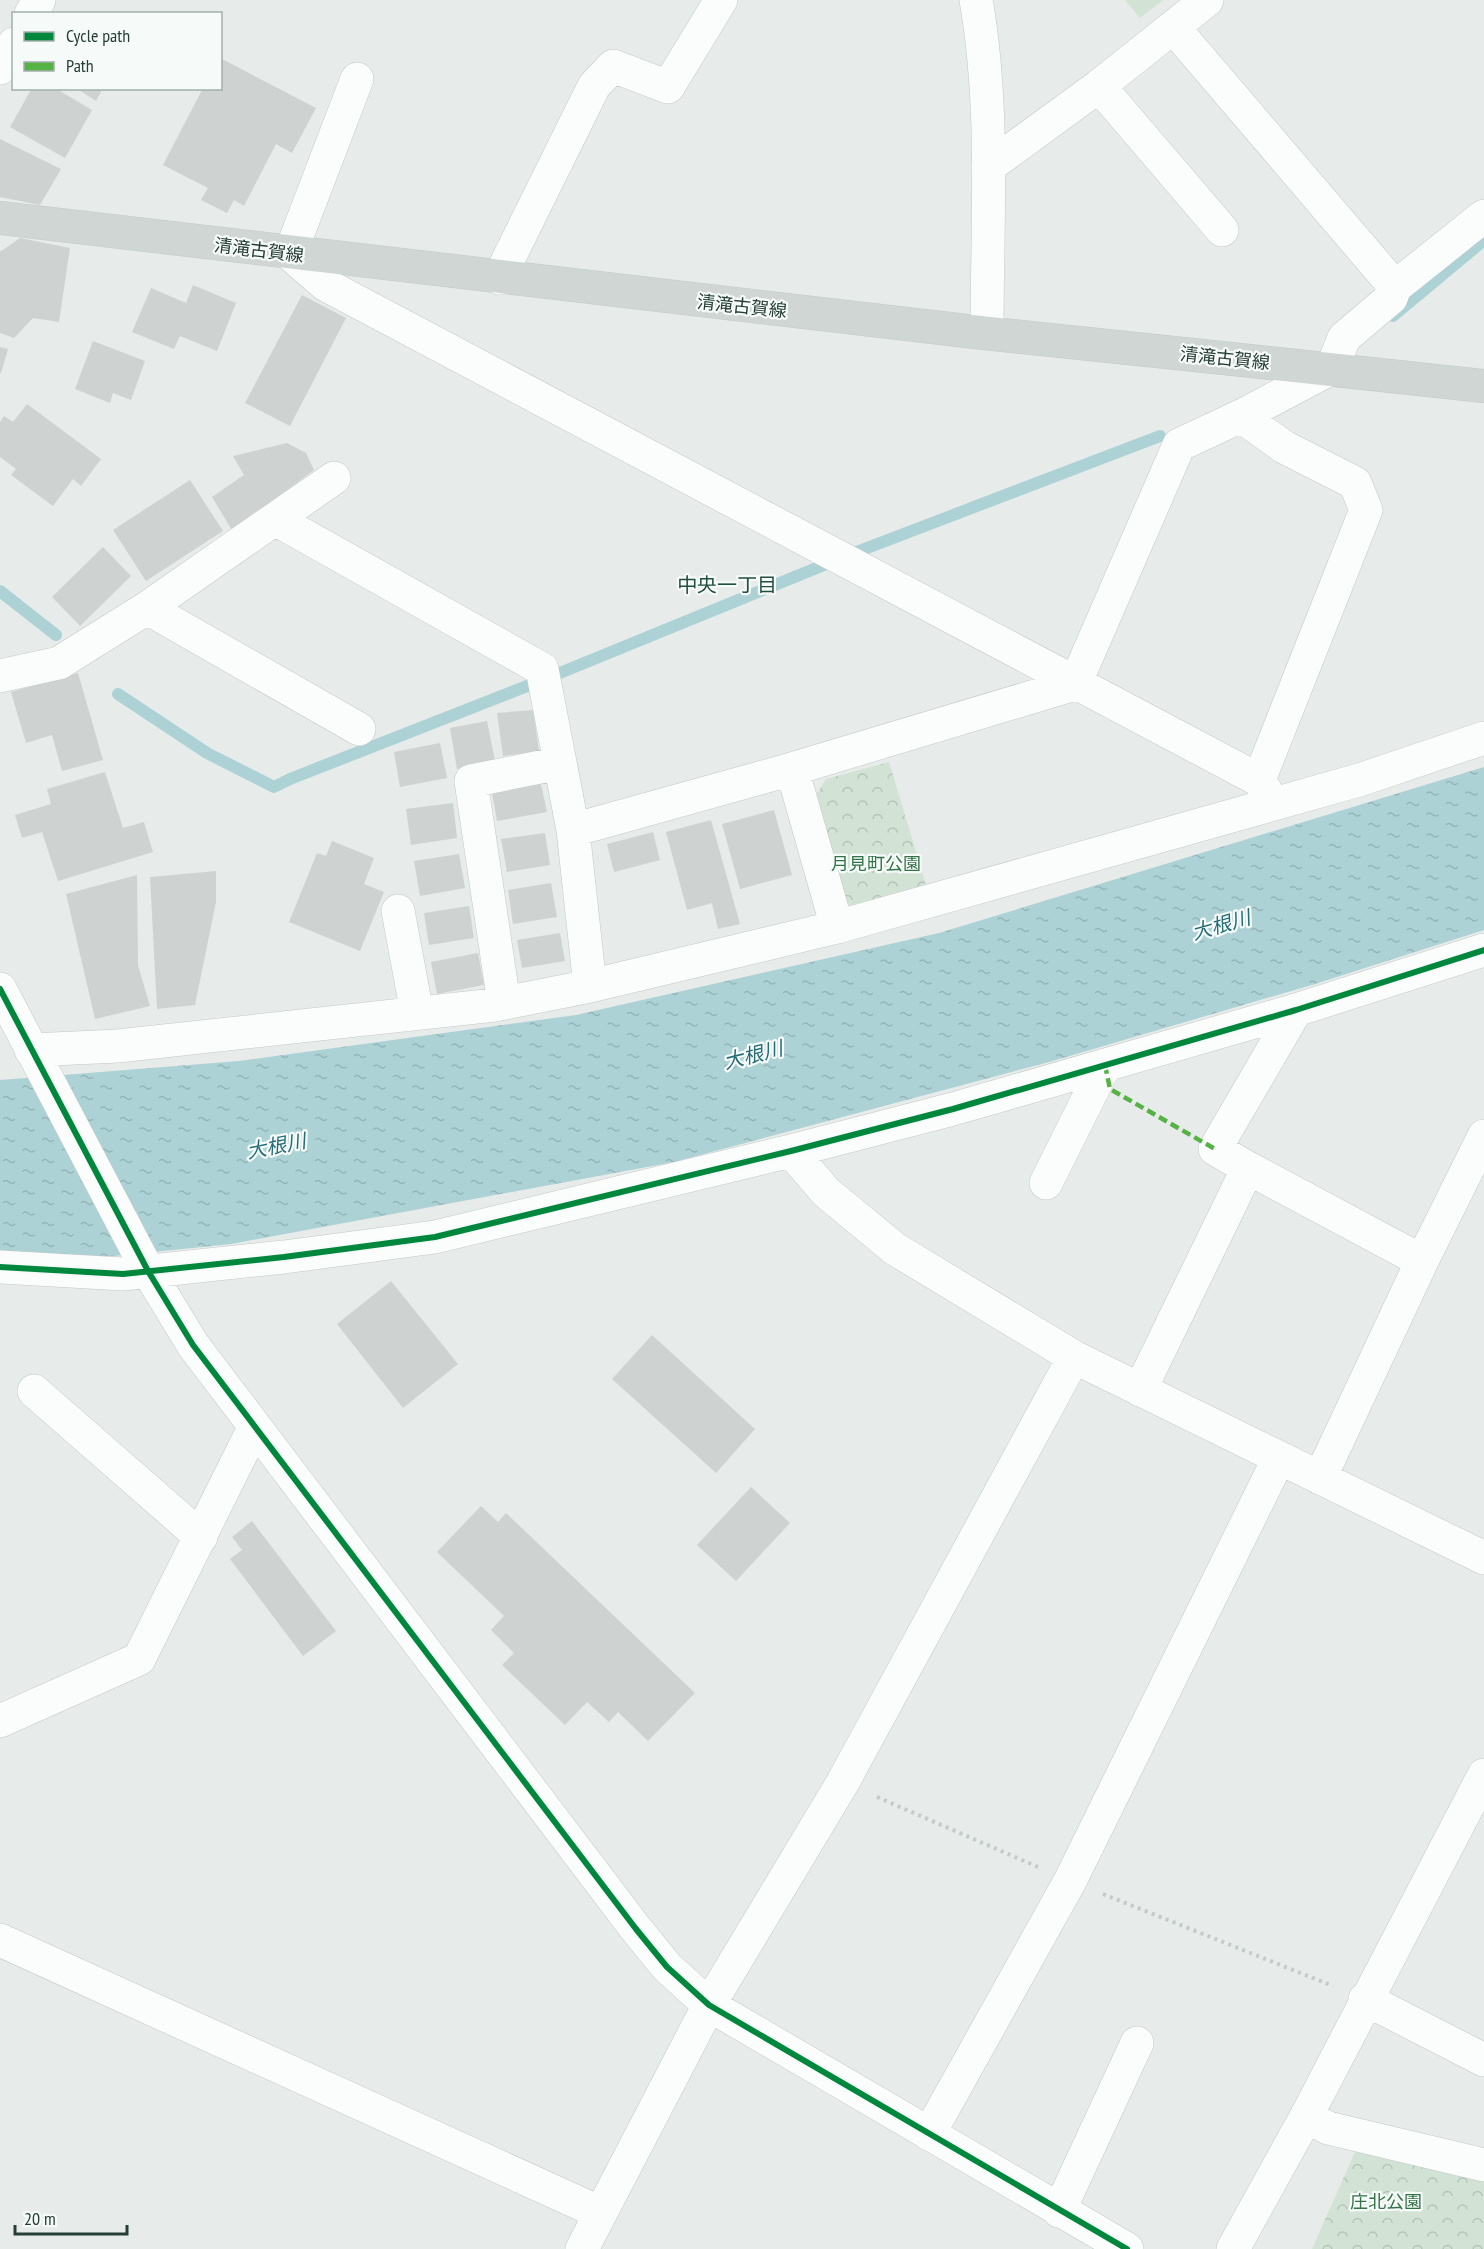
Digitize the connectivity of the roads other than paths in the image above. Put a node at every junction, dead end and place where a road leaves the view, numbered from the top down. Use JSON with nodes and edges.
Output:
{"nodes":[{"id":1,"x":721,"y":0,"type":"edge"},
{"id":2,"x":976,"y":0,"type":"edge"},
{"id":3,"x":1207,"y":0,"type":"edge"},
{"id":4,"x":1173,"y":27,"type":"junction"},
{"id":5,"x":12,"y":47,"type":"edge"},
{"id":6,"x":0,"y":68,"type":"edge"},
{"id":7,"x":357,"y":79,"type":"dead end"},
{"id":8,"x":1099,"y":86,"type":"junction"},
{"id":9,"x":988,"y":167,"type":"junction"},
{"id":10,"x":1484,"y":216,"type":"edge"},
{"id":11,"x":0,"y":218,"type":"edge"},
{"id":12,"x":1222,"y":230,"type":"dead end"},
{"id":13,"x":290,"y":254,"type":"junction"},
{"id":14,"x":499,"y":278,"type":"junction"},
{"id":15,"x":1395,"y":287,"type":"junction"},
{"id":16,"x":987,"y":333,"type":"junction"},
{"id":17,"x":1332,"y":369,"type":"junction"},
{"id":18,"x":1484,"y":386,"type":"edge"},
{"id":19,"x":1241,"y":416,"type":"junction"},
{"id":20,"x":334,"y":478,"type":"dead end"},
{"id":21,"x":275,"y":519,"type":"junction"},
{"id":22,"x":147,"y":608,"type":"junction"},
{"id":23,"x":0,"y":676,"type":"edge"},
{"id":24,"x":1075,"y":684,"type":"junction"},
{"id":25,"x":359,"y":729,"type":"dead end"},
{"id":26,"x":1484,"y":738,"type":"edge"},
{"id":27,"x":560,"y":763,"type":"junction"},
{"id":28,"x":792,"y":769,"type":"junction"},
{"id":29,"x":1266,"y":792,"type":"junction"},
{"id":30,"x":573,"y":830,"type":"junction"},
{"id":31,"x":398,"y":911,"type":"dead end"},
{"id":32,"x":837,"y":927,"type":"junction"},
{"id":33,"x":1484,"y":950,"type":"edge"},
{"id":34,"x":590,"y":986,"type":"junction"},
{"id":35,"x":0,"y":989,"type":"edge"},
{"id":36,"x":504,"y":1003,"type":"junction"},
{"id":37,"x":1296,"y":1010,"type":"junction"},
{"id":38,"x":417,"y":1013,"type":"junction"},
{"id":39,"x":31,"y":1050,"type":"junction"},
{"id":40,"x":1105,"y":1065,"type":"junction"},
{"id":41,"x":1484,"y":1136,"type":"edge"},
{"id":42,"x":791,"y":1151,"type":"junction"},
{"id":43,"x":1248,"y":1168,"type":"junction"},
{"id":44,"x":1046,"y":1183,"type":"dead end"},
{"id":45,"x":1422,"y":1261,"type":"junction"},
{"id":46,"x":145,"y":1265,"type":"junction"},
{"id":47,"x":0,"y":1267,"type":"edge"},
{"id":48,"x":1074,"y":1357,"type":"junction"},
{"id":49,"x":1140,"y":1390,"type":"junction"},
{"id":50,"x":34,"y":1391,"type":"dead end"},
{"id":51,"x":254,"y":1428,"type":"junction"},
{"id":52,"x":1279,"y":1458,"type":"junction"},
{"id":53,"x":1320,"y":1478,"type":"junction"},
{"id":54,"x":201,"y":1537,"type":"junction"},
{"id":55,"x":1482,"y":1550,"type":"edge"},
{"id":56,"x":0,"y":1720,"type":"edge"},
{"id":57,"x":1484,"y":1775,"type":"edge"},
{"id":58,"x":0,"y":1940,"type":"edge"},
{"id":59,"x":1365,"y":1999,"type":"junction"},
{"id":60,"x":709,"y":2005,"type":"junction"},
{"id":61,"x":1137,"y":2043,"type":"dead end"},
{"id":62,"x":1484,"y":2060,"type":"edge"},
{"id":63,"x":1306,"y":2115,"type":"junction"},
{"id":64,"x":929,"y":2134,"type":"junction"},
{"id":65,"x":1484,"y":2165,"type":"edge"},
{"id":66,"x":1059,"y":2211,"type":"junction"},
{"id":67,"x":601,"y":2213,"type":"junction"},
{"id":68,"x":584,"y":2248,"type":"edge"},
{"id":69,"x":1126,"y":2249,"type":"edge"},
{"id":70,"x":1233,"y":2249,"type":"edge"}],
"edges":[{"from":1,"to":14,"type":"street"},
{"from":2,"to":9,"type":"street"},
{"from":3,"to":4,"type":"street"},
{"from":4,"to":8,"type":"street"},
{"from":4,"to":15,"type":"street"},
{"from":5,"to":6,"type":"street"},
{"from":7,"to":13,"type":"street"},
{"from":8,"to":9,"type":"street"},
{"from":8,"to":12,"type":"street"},
{"from":9,"to":16,"type":"street"},
{"from":10,"to":15,"type":"street"},
{"from":11,"to":13,"type":"main road","name":"清滝古賀線"},
{"from":13,"to":14,"type":"main road","name":"清滝古賀線"},
{"from":13,"to":24,"type":"street"},
{"from":14,"to":16,"type":"main road","name":"清滝古賀線"},
{"from":15,"to":17,"type":"street"},
{"from":16,"to":17,"type":"main road","name":"清滝古賀線"},
{"from":17,"to":18,"type":"main road","name":"清滝古賀線"},
{"from":17,"to":19,"type":"street"},
{"from":19,"to":24,"type":"street"},
{"from":19,"to":29,"type":"street"},
{"from":20,"to":21,"type":"street"},
{"from":21,"to":22,"type":"street"},
{"from":21,"to":27,"type":"street"},
{"from":22,"to":23,"type":"street"},
{"from":22,"to":25,"type":"street"},
{"from":24,"to":28,"type":"street"},
{"from":24,"to":29,"type":"street"},
{"from":26,"to":29,"type":"street"},
{"from":27,"to":30,"type":"street"},
{"from":27,"to":36,"type":"street"},
{"from":28,"to":30,"type":"street"},
{"from":28,"to":32,"type":"street"},
{"from":29,"to":32,"type":"street"},
{"from":30,"to":34,"type":"street"},
{"from":31,"to":38,"type":"street"},
{"from":32,"to":34,"type":"street"},
{"from":33,"to":37,"type":"street"},
{"from":34,"to":36,"type":"street"},
{"from":35,"to":39,"type":"street"},
{"from":36,"to":38,"type":"street"},
{"from":37,"to":40,"type":"street"},
{"from":37,"to":43,"type":"street"},
{"from":38,"to":39,"type":"street"},
{"from":39,"to":46,"type":"street"},
{"from":40,"to":42,"type":"street"},
{"from":40,"to":44,"type":"street"},
{"from":41,"to":45,"type":"street"},
{"from":42,"to":46,"type":"street"},
{"from":42,"to":48,"type":"street"},
{"from":43,"to":45,"type":"street"},
{"from":43,"to":49,"type":"street"},
{"from":45,"to":53,"type":"street"},
{"from":46,"to":47,"type":"street"},
{"from":46,"to":51,"type":"street"},
{"from":48,"to":49,"type":"street"},
{"from":48,"to":60,"type":"street"},
{"from":49,"to":52,"type":"street"},
{"from":50,"to":54,"type":"street"},
{"from":51,"to":54,"type":"street"},
{"from":51,"to":60,"type":"street"},
{"from":52,"to":53,"type":"street"},
{"from":52,"to":64,"type":"street"},
{"from":53,"to":55,"type":"street"},
{"from":54,"to":56,"type":"street"},
{"from":57,"to":59,"type":"street"},
{"from":58,"to":67,"type":"street"},
{"from":59,"to":62,"type":"street"},
{"from":59,"to":63,"type":"street"},
{"from":60,"to":64,"type":"street"},
{"from":60,"to":67,"type":"street"},
{"from":61,"to":66,"type":"street"},
{"from":63,"to":65,"type":"street"},
{"from":63,"to":70,"type":"street"},
{"from":64,"to":66,"type":"street"},
{"from":66,"to":69,"type":"street"},
{"from":67,"to":68,"type":"street"}]}
